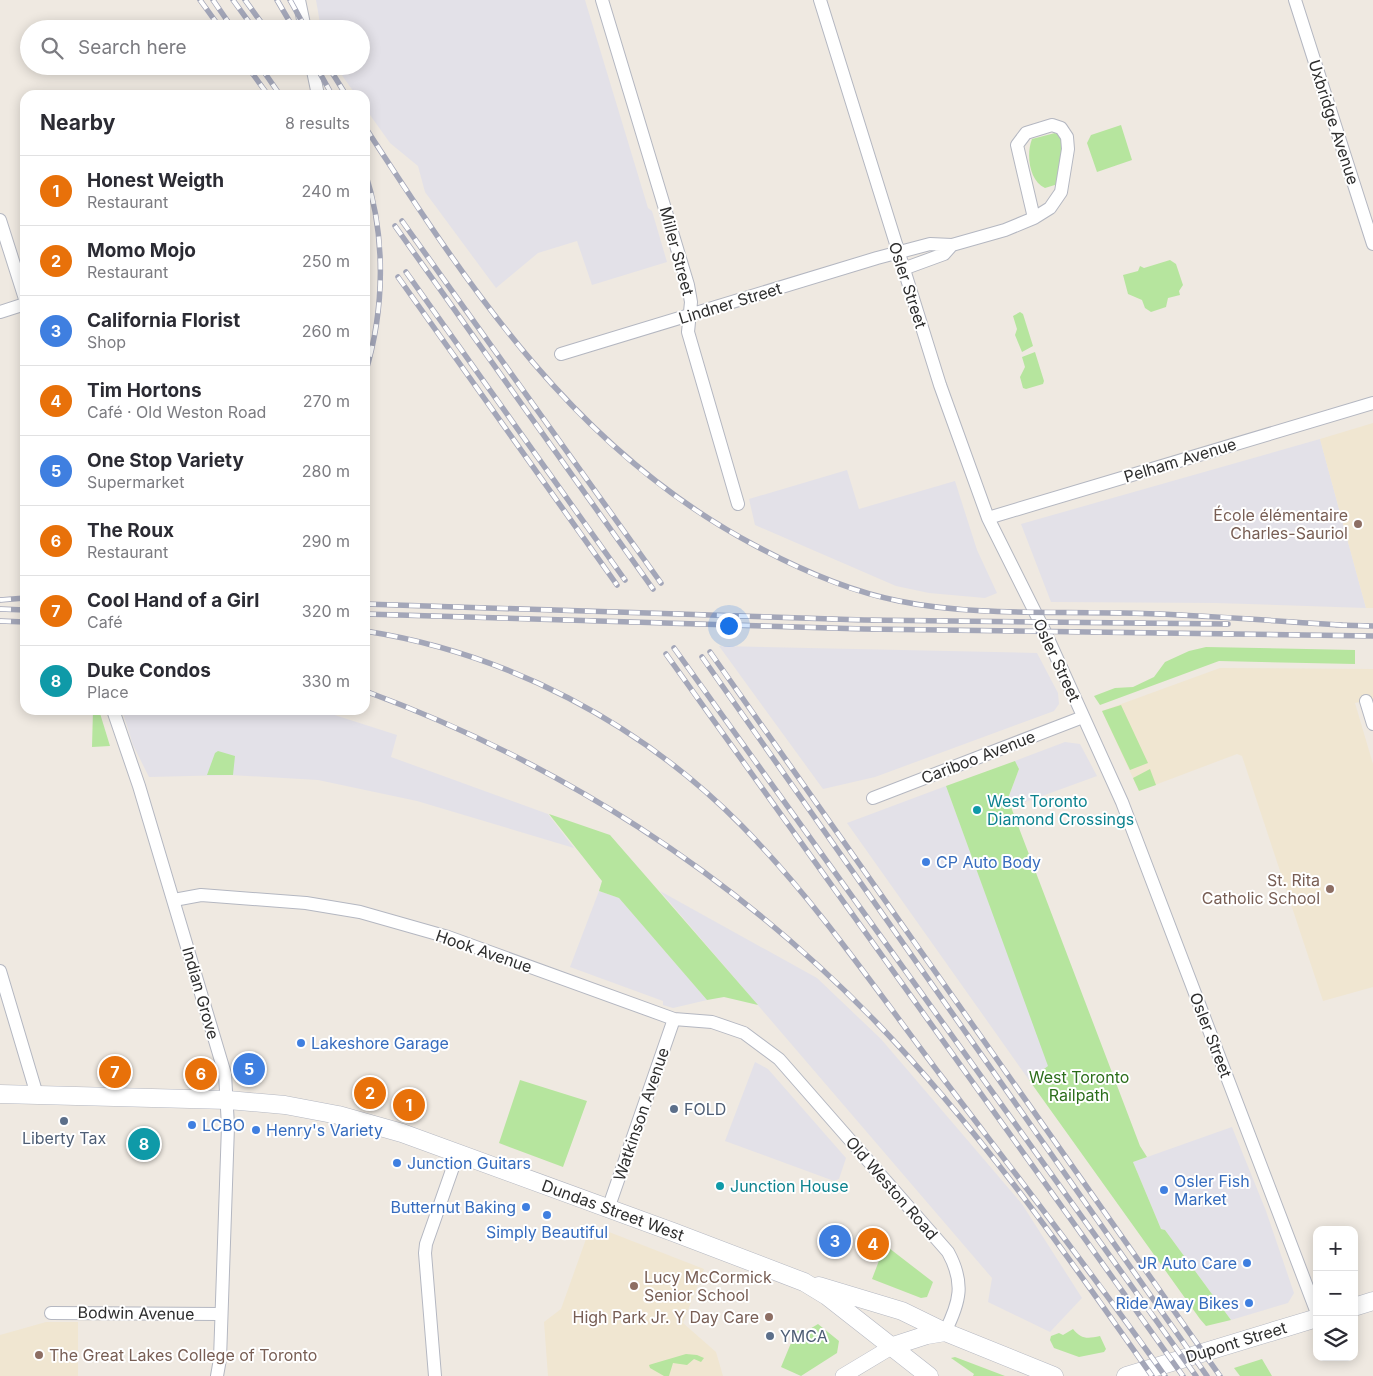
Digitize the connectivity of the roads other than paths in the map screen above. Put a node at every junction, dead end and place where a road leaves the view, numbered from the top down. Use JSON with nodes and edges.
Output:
{"nodes":[{"id":1,"x":299,"y":0,"type":"edge"},
{"id":2,"x":602,"y":0,"type":"edge"},
{"id":3,"x":820,"y":0,"type":"edge"},
{"id":4,"x":1295,"y":0,"type":"edge"},
{"id":5,"x":303,"y":20,"type":"edge"},
{"id":6,"x":314,"y":75,"type":"edge"},
{"id":7,"x":317,"y":90,"type":"edge"},
{"id":8,"x":1034,"y":218,"type":"junction"},
{"id":9,"x":0,"y":220,"type":"edge"},
{"id":10,"x":1373,"y":244,"type":"edge"},
{"id":11,"x":952,"y":245,"type":"junction"},
{"id":12,"x":898,"y":253,"type":"junction"},
{"id":13,"x":903,"y":268,"type":"junction"},
{"id":14,"x":20,"y":283,"type":"edge"},
{"id":15,"x":20,"y":306,"type":"edge"},
{"id":16,"x":0,"y":312,"type":"edge"},
{"id":17,"x":690,"y":316,"type":"junction"},
{"id":18,"x":561,"y":354,"type":"dead end"},
{"id":19,"x":1373,"y":403,"type":"edge"},
{"id":20,"x":738,"y":504,"type":"dead end"},
{"id":21,"x":988,"y":518,"type":"junction"},
{"id":22,"x":1366,"y":701,"type":"dead end"},
{"id":23,"x":116,"y":715,"type":"edge"},
{"id":24,"x":1083,"y":717,"type":"junction"},
{"id":25,"x":1373,"y":724,"type":"edge"},
{"id":26,"x":873,"y":798,"type":"dead end"},
{"id":27,"x":174,"y":900,"type":"junction"},
{"id":28,"x":0,"y":971,"type":"edge"},
{"id":29,"x":674,"y":1019,"type":"junction"},
{"id":30,"x":779,"y":1059,"type":"joint"},
{"id":31,"x":0,"y":1094,"type":"edge"},
{"id":32,"x":37,"y":1095,"type":"junction"},
{"id":33,"x":228,"y":1100,"type":"junction"},
{"id":34,"x":458,"y":1153,"type":"junction"},
{"id":35,"x":608,"y":1209,"type":"junction"},
{"id":36,"x":804,"y":1282,"type":"junction"},
{"id":37,"x":1373,"y":1301,"type":"edge"},
{"id":38,"x":1313,"y":1303,"type":"edge"},
{"id":39,"x":1358,"y":1306,"type":"edge"},
{"id":40,"x":50,"y":1313,"type":"dead end"},
{"id":41,"x":220,"y":1314,"type":"junction"},
{"id":42,"x":1313,"y":1319,"type":"edge"},
{"id":43,"x":945,"y":1332,"type":"junction"},
{"id":44,"x":893,"y":1346,"type":"junction"},
{"id":45,"x":217,"y":1376,"type":"edge"},
{"id":46,"x":435,"y":1376,"type":"edge"},
{"id":47,"x":844,"y":1376,"type":"edge"},
{"id":48,"x":929,"y":1376,"type":"edge"},
{"id":49,"x":1054,"y":1376,"type":"edge"},
{"id":50,"x":1126,"y":1376,"type":"edge"}],
"edges":[{"from":1,"to":5,"type":"street"},
{"from":2,"to":17,"type":"street","name":"Miller Street"},
{"from":3,"to":12,"type":"street","name":"Osler Street"},
{"from":4,"to":10,"type":"street","name":"Uxbridge Avenue"},
{"from":6,"to":7,"type":"street"},
{"from":8,"to":8,"type":"street"},
{"from":8,"to":11,"type":"street"},
{"from":9,"to":14,"type":"street"},
{"from":11,"to":12,"type":"street","name":"Lindner Street"},
{"from":11,"to":13,"type":"street"},
{"from":12,"to":13,"type":"street","name":"Osler Street"},
{"from":12,"to":17,"type":"street","name":"Lindner Street"},
{"from":13,"to":21,"type":"street","name":"Osler Street"},
{"from":15,"to":16,"type":"street"},
{"from":17,"to":18,"type":"street","name":"Lindner Street"},
{"from":17,"to":20,"type":"street","name":"Miller Street"},
{"from":19,"to":21,"type":"street","name":"Pelham Avenue"},
{"from":21,"to":24,"type":"street","name":"Osler Street"},
{"from":22,"to":25,"type":"street"},
{"from":23,"to":27,"type":"street","name":"Indian Grove"},
{"from":24,"to":26,"type":"street","name":"Cariboo Avenue"},
{"from":24,"to":38,"type":"street","name":"Osler Street"},
{"from":27,"to":29,"type":"street","name":"Hook Avenue"},
{"from":27,"to":33,"type":"street","name":"Indian Grove"},
{"from":28,"to":32,"type":"street"},
{"from":29,"to":30,"type":"street","name":"Hook Avenue"},
{"from":29,"to":35,"type":"street","name":"Watkinson Avenue"},
{"from":30,"to":43,"type":"street","name":"Old Weston Road"},
{"from":31,"to":32,"type":"main road","name":"Dundas Street West"},
{"from":32,"to":33,"type":"main road","name":"Dundas Street West"},
{"from":33,"to":34,"type":"main road","name":"Dundas Street West"},
{"from":33,"to":41,"type":"street","name":"Indian Grove"},
{"from":34,"to":35,"type":"main road","name":"Dundas Street West"},
{"from":34,"to":46,"type":"street"},
{"from":35,"to":36,"type":"main road","name":"Dundas Street West"},
{"from":36,"to":43,"type":"main road"},
{"from":36,"to":44,"type":"main road","name":"Dundas Street West"},
{"from":37,"to":39,"type":"main road"},
{"from":40,"to":41,"type":"street","name":"Bodwin Avenue"},
{"from":41,"to":45,"type":"street","name":"Indian Grove"},
{"from":42,"to":50,"type":"main road","name":"Dupont Street"},
{"from":43,"to":44,"type":"main road"},
{"from":43,"to":49,"type":"main road"},
{"from":44,"to":47,"type":"street"},
{"from":44,"to":48,"type":"main road","name":"Dundas Street West"}]}
